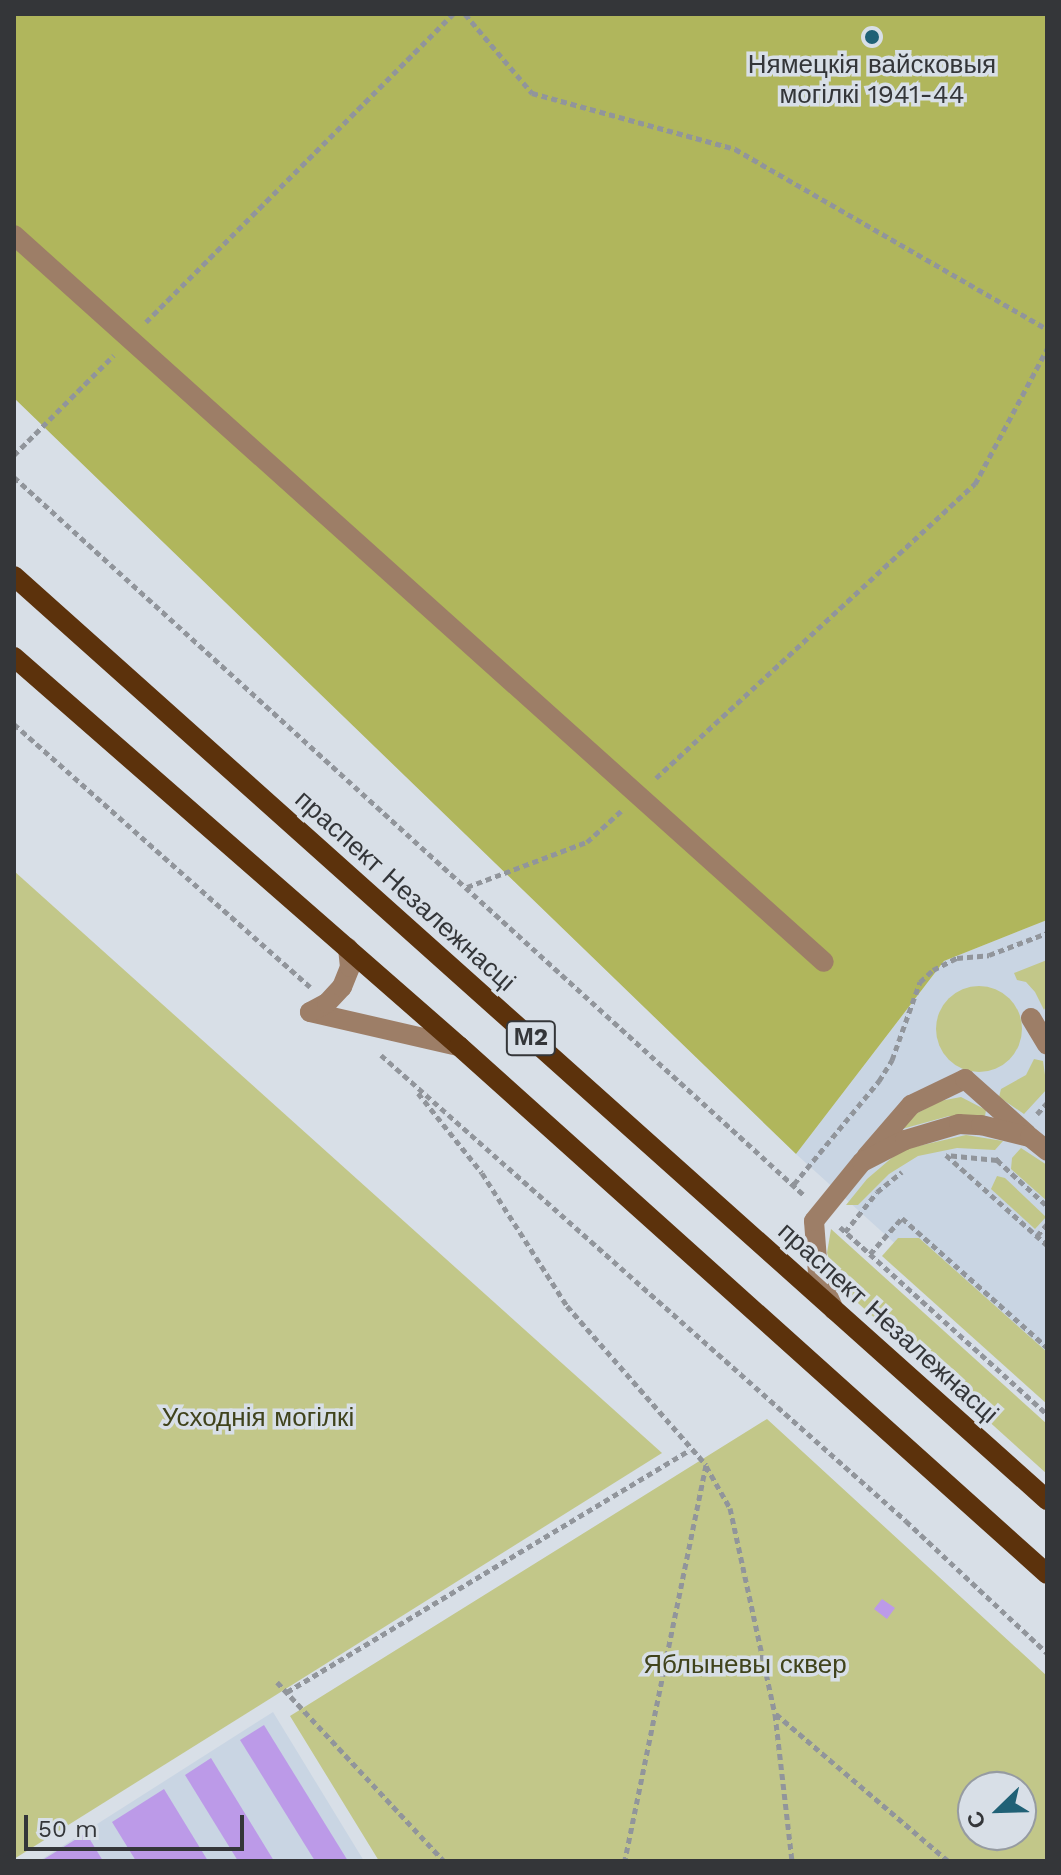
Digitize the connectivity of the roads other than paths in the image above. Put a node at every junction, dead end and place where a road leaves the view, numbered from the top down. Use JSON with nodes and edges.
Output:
{"nodes":[{"id":1,"x":14,"y":235,"type":"edge"},
{"id":2,"x":14,"y":576,"type":"edge"},
{"id":3,"x":14,"y":657,"type":"edge"},
{"id":4,"x":348,"y":948,"type":"junction"},
{"id":5,"x":824,"y":962,"type":"dead end"},
{"id":6,"x":1031,"y":1018,"type":"dead end"},
{"id":7,"x":1047,"y":1045,"type":"edge"},
{"id":8,"x":459,"y":1046,"type":"junction"},
{"id":9,"x":1030,"y":1137,"type":"junction"},
{"id":10,"x":1047,"y":1151,"type":"edge"},
{"id":11,"x":862,"y":1162,"type":"junction"},
{"id":12,"x":834,"y":1310,"type":"junction"},
{"id":13,"x":1047,"y":1500,"type":"edge"},
{"id":14,"x":1047,"y":1574,"type":"edge"}],
"edges":[{"from":1,"to":5,"type":"lane"},
{"from":2,"to":12,"type":"main road","name":"праспект Незалежнасці","number":"М2"},
{"from":3,"to":4,"type":"main road","number":"М2"},
{"from":4,"to":8,"type":"main road","number":"М2"},
{"from":4,"to":8,"type":"lane"},
{"from":6,"to":7,"type":"lane"},
{"from":8,"to":14,"type":"main road","number":"М2"},
{"from":9,"to":10,"type":"lane"},
{"from":9,"to":11,"type":"lane"},
{"from":9,"to":11,"type":"lane"},
{"from":11,"to":12,"type":"lane"},
{"from":12,"to":13,"type":"main road","name":"праспект Незалежнасці","number":"М2"}]}
